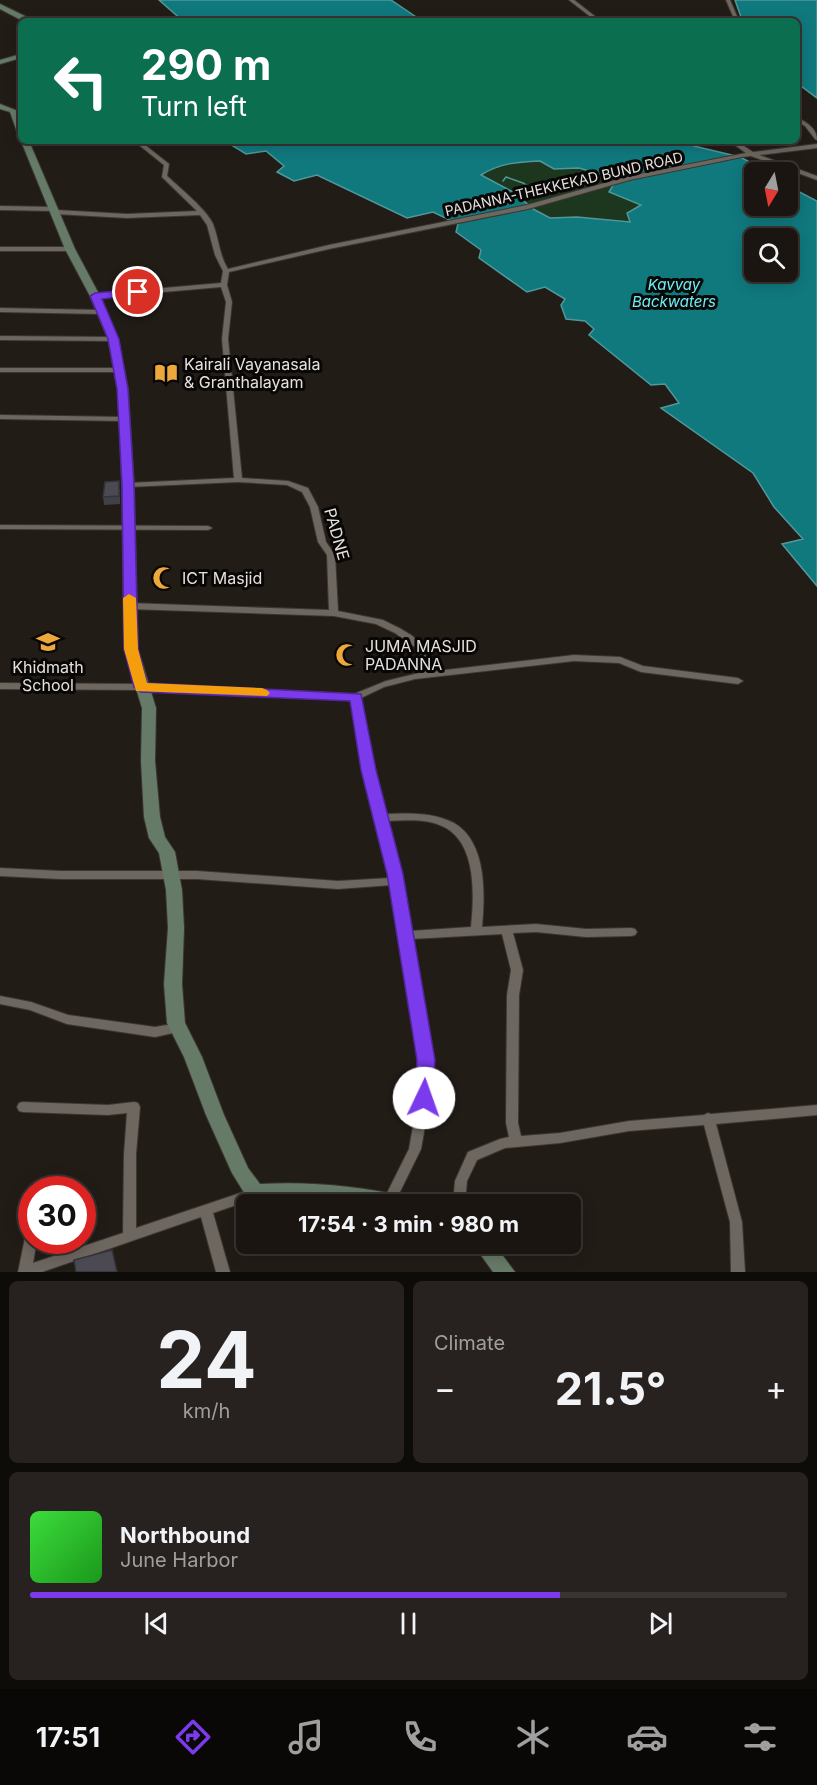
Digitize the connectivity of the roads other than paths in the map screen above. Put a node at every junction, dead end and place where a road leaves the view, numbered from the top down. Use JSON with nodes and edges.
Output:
{"nodes":[{"id":1,"x":571,"y":0,"type":"edge"},
{"id":2,"x":728,"y":0,"type":"edge"},
{"id":3,"x":0,"y":6,"type":"edge"},
{"id":4,"x":22,"y":18,"type":"edge"},
{"id":5,"x":595,"y":18,"type":"edge"},
{"id":6,"x":736,"y":18,"type":"edge"},
{"id":7,"x":18,"y":57,"type":"edge"},
{"id":8,"x":0,"y":62,"type":"edge"},
{"id":9,"x":0,"y":106,"type":"edge"},
{"id":10,"x":800,"y":121,"type":"edge"},
{"id":11,"x":18,"y":123,"type":"edge"},
{"id":12,"x":817,"y":138,"type":"edge"},
{"id":13,"x":26,"y":144,"type":"edge"},
{"id":14,"x":141,"y":144,"type":"edge"},
{"id":15,"x":737,"y":144,"type":"edge"},
{"id":16,"x":817,"y":146,"type":"edge"},
{"id":17,"x":752,"y":154,"type":"junction"},
{"id":18,"x":817,"y":178,"type":"edge"},
{"id":19,"x":0,"y":208,"type":"edge"},
{"id":20,"x":54,"y":211,"type":"junction"},
{"id":21,"x":202,"y":213,"type":"junction"},
{"id":22,"x":0,"y":249,"type":"edge"},
{"id":23,"x":70,"y":249,"type":"junction"},
{"id":24,"x":226,"y":271,"type":"junction"},
{"id":25,"x":224,"y":285,"type":"junction"},
{"id":26,"x":95,"y":296,"type":"junction"},
{"id":27,"x":0,"y":310,"type":"edge"},
{"id":28,"x":101,"y":312,"type":"junction"},
{"id":29,"x":0,"y":338,"type":"edge"},
{"id":30,"x":113,"y":339,"type":"junction"},
{"id":31,"x":0,"y":370,"type":"edge"},
{"id":32,"x":119,"y":370,"type":"junction"},
{"id":33,"x":0,"y":417,"type":"edge"},
{"id":34,"x":123,"y":419,"type":"junction"},
{"id":35,"x":238,"y":480,"type":"junction"},
{"id":36,"x":128,"y":485,"type":"junction"},
{"id":37,"x":0,"y":527,"type":"edge"},
{"id":38,"x":129,"y":528,"type":"junction"},
{"id":39,"x":208,"y":528,"type":"dead end"},
{"id":40,"x":129,"y":606,"type":"junction"},
{"id":41,"x":334,"y":613,"type":"junction"},
{"id":42,"x":424,"y":675,"type":"junction"},
{"id":43,"x":738,"y":681,"type":"dead end"},
{"id":44,"x":0,"y":686,"type":"edge"},
{"id":45,"x":141,"y":687,"type":"junction"},
{"id":46,"x":356,"y":697,"type":"junction"},
{"id":47,"x":380,"y":818,"type":"junction"},
{"id":48,"x":0,"y":872,"type":"edge"},
{"id":49,"x":170,"y":875,"type":"junction"},
{"id":50,"x":396,"y":880,"type":"junction"},
{"id":51,"x":476,"y":931,"type":"junction"},
{"id":52,"x":507,"y":931,"type":"junction"},
{"id":53,"x":631,"y":932,"type":"dead end"},
{"id":54,"x":405,"y":935,"type":"junction"},
{"id":55,"x":0,"y":1000,"type":"edge"},
{"id":56,"x":178,"y":1028,"type":"junction"},
{"id":57,"x":23,"y":1107,"type":"dead end"},
{"id":58,"x":817,"y":1110,"type":"edge"},
{"id":59,"x":708,"y":1118,"type":"junction"},
{"id":60,"x":516,"y":1142,"type":"junction"},
{"id":61,"x":255,"y":1193,"type":"junction"},
{"id":62,"x":325,"y":1194,"type":"edge"},
{"id":63,"x":400,"y":1194,"type":"edge"},
{"id":64,"x":460,"y":1194,"type":"edge"},
{"id":65,"x":205,"y":1209,"type":"junction"},
{"id":66,"x":129,"y":1236,"type":"junction"},
{"id":67,"x":28,"y":1254,"type":"edge"},
{"id":68,"x":491,"y":1254,"type":"edge"},
{"id":69,"x":25,"y":1272,"type":"edge"},
{"id":70,"x":223,"y":1272,"type":"edge"},
{"id":71,"x":505,"y":1272,"type":"edge"},
{"id":72,"x":738,"y":1272,"type":"edge"}],
"edges":[{"from":1,"to":5,"type":"street"},
{"from":2,"to":6,"type":"street"},
{"from":3,"to":4,"type":"main road"},
{"from":7,"to":8,"type":"main road"},
{"from":9,"to":11,"type":"main road"},
{"from":10,"to":12,"type":"street"},
{"from":13,"to":20,"type":"main road"},
{"from":14,"to":21,"type":"street"},
{"from":15,"to":17,"type":"street"},
{"from":16,"to":17,"type":"street","name":"PADANNA-THEKKEKAD BUND ROAD"},
{"from":17,"to":18,"type":"street"},
{"from":17,"to":24,"type":"street","name":"PADANNA-THEKKEKAD BUND ROAD"},
{"from":19,"to":20,"type":"street"},
{"from":20,"to":21,"type":"street"},
{"from":20,"to":23,"type":"main road"},
{"from":21,"to":24,"type":"street"},
{"from":22,"to":23,"type":"street"},
{"from":23,"to":26,"type":"main road"},
{"from":24,"to":25,"type":"street"},
{"from":25,"to":26,"type":"street"},
{"from":25,"to":35,"type":"street"},
{"from":26,"to":28,"type":"main road"},
{"from":27,"to":28,"type":"street"},
{"from":28,"to":30,"type":"main road"},
{"from":29,"to":30,"type":"street"},
{"from":30,"to":32,"type":"main road"},
{"from":31,"to":32,"type":"street"},
{"from":32,"to":34,"type":"main road"},
{"from":33,"to":34,"type":"street"},
{"from":34,"to":36,"type":"main road"},
{"from":35,"to":36,"type":"street"},
{"from":35,"to":41,"type":"street","name":"PADNE"},
{"from":36,"to":38,"type":"main road"},
{"from":37,"to":38,"type":"street"},
{"from":38,"to":39,"type":"street"},
{"from":38,"to":40,"type":"main road"},
{"from":40,"to":41,"type":"street"},
{"from":40,"to":45,"type":"main road"},
{"from":41,"to":42,"type":"street"},
{"from":42,"to":43,"type":"street"},
{"from":42,"to":46,"type":"street"},
{"from":44,"to":45,"type":"street"},
{"from":45,"to":46,"type":"street"},
{"from":45,"to":49,"type":"main road"},
{"from":46,"to":47,"type":"street"},
{"from":47,"to":50,"type":"street"},
{"from":47,"to":51,"type":"street"},
{"from":48,"to":49,"type":"street"},
{"from":49,"to":50,"type":"street"},
{"from":49,"to":56,"type":"main road"},
{"from":50,"to":54,"type":"street"},
{"from":51,"to":52,"type":"street"},
{"from":51,"to":54,"type":"street"},
{"from":52,"to":53,"type":"street"},
{"from":52,"to":60,"type":"street"},
{"from":54,"to":63,"type":"street"},
{"from":55,"to":56,"type":"street"},
{"from":56,"to":61,"type":"main road"},
{"from":57,"to":66,"type":"street"},
{"from":58,"to":59,"type":"street"},
{"from":59,"to":60,"type":"street"},
{"from":59,"to":72,"type":"street"},
{"from":60,"to":64,"type":"street"},
{"from":61,"to":62,"type":"main road"},
{"from":61,"to":65,"type":"street"},
{"from":65,"to":66,"type":"street"},
{"from":65,"to":70,"type":"street"},
{"from":66,"to":69,"type":"street"},
{"from":67,"to":69,"type":"street"},
{"from":68,"to":71,"type":"main road"}]}
